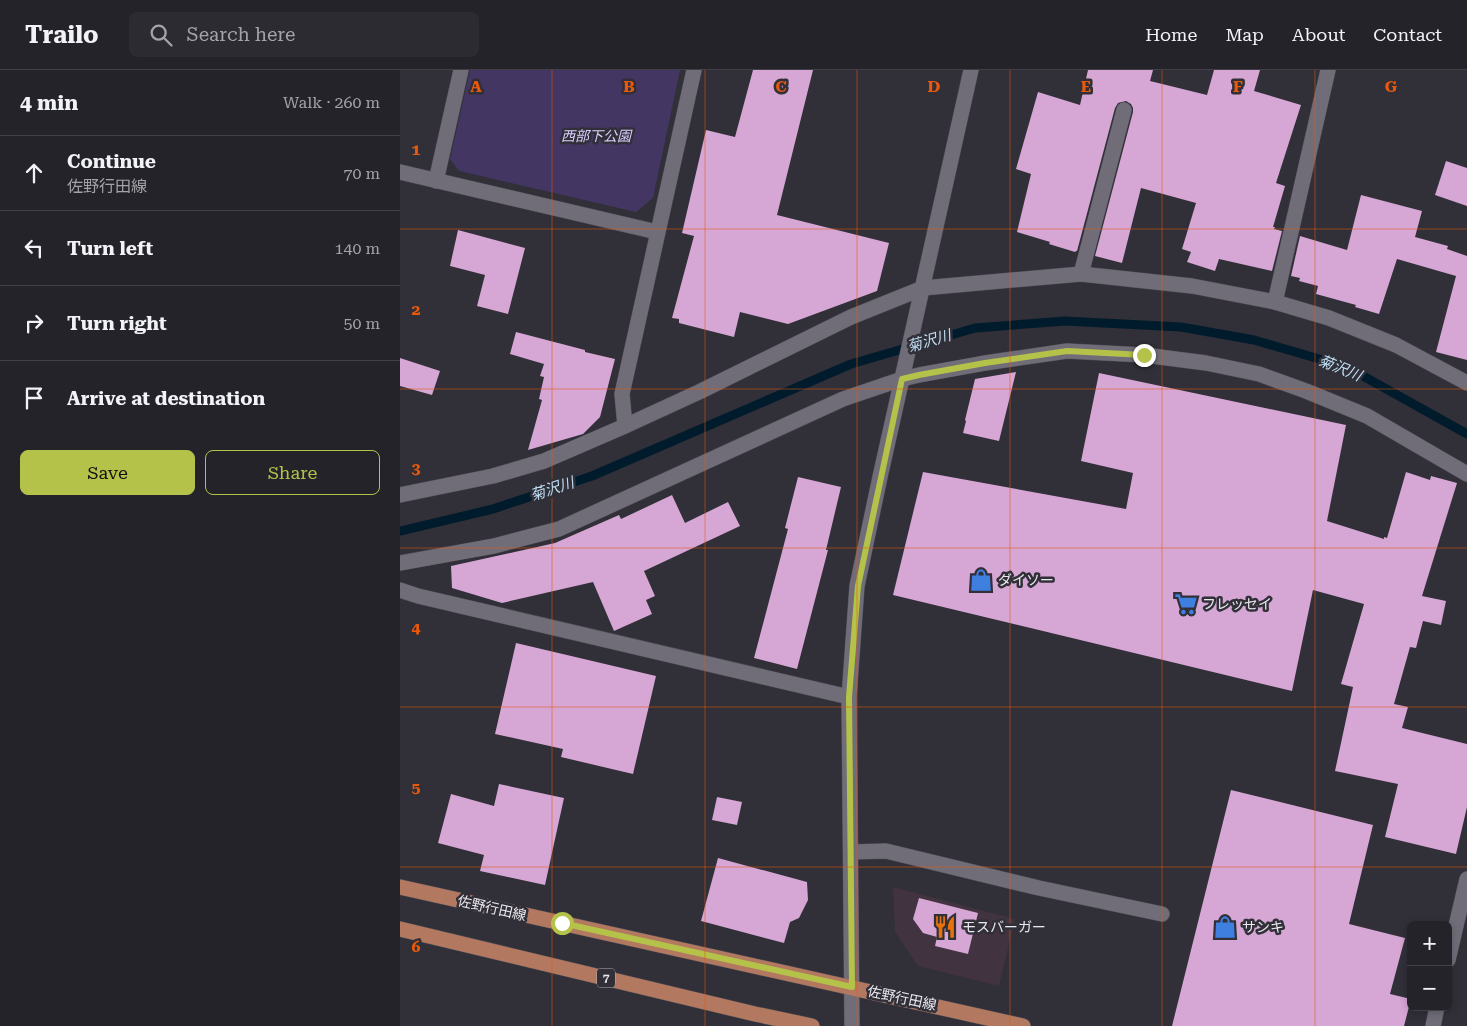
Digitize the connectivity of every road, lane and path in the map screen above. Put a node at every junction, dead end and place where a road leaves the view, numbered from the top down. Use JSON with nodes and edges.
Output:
{"nodes":[{"id":1,"x":461,"y":70,"type":"edge"},
{"id":2,"x":694,"y":70,"type":"edge"},
{"id":3,"x":971,"y":70,"type":"edge"},
{"id":4,"x":1328,"y":70,"type":"edge"},
{"id":5,"x":1124,"y":110,"type":"dead end"},
{"id":6,"x":400,"y":172,"type":"edge"},
{"id":7,"x":436,"y":181,"type":"junction"},
{"id":8,"x":657,"y":232,"type":"junction"},
{"id":9,"x":1081,"y":274,"type":"junction"},
{"id":10,"x":923,"y":288,"type":"junction"},
{"id":11,"x":1274,"y":302,"type":"junction"},
{"id":12,"x":903,"y":374,"type":"junction"},
{"id":13,"x":1467,"y":384,"type":"edge"},
{"id":14,"x":625,"y":426,"type":"junction"},
{"id":15,"x":1467,"y":474,"type":"edge"},
{"id":16,"x":400,"y":495,"type":"edge"},
{"id":17,"x":400,"y":563,"type":"edge"},
{"id":18,"x":400,"y":590,"type":"edge"},
{"id":19,"x":849,"y":697,"type":"junction"},
{"id":20,"x":851,"y":852,"type":"junction"},
{"id":21,"x":1467,"y":879,"type":"edge"},
{"id":22,"x":400,"y":887,"type":"edge"},
{"id":23,"x":1162,"y":914,"type":"dead end"},
{"id":24,"x":400,"y":929,"type":"edge"},
{"id":25,"x":1452,"y":943,"type":"edge"},
{"id":26,"x":852,"y":987,"type":"junction"},
{"id":27,"x":1436,"y":1011,"type":"edge"},
{"id":28,"x":812,"y":1026,"type":"edge"},
{"id":29,"x":852,"y":1026,"type":"edge"},
{"id":30,"x":1023,"y":1026,"type":"edge"},
{"id":31,"x":1433,"y":1026,"type":"edge"}],
"edges":[{"from":1,"to":7,"type":"street"},
{"from":2,"to":8,"type":"street"},
{"from":3,"to":10,"type":"street"},
{"from":4,"to":11,"type":"street"},
{"from":5,"to":9,"type":"street"},
{"from":6,"to":7,"type":"street"},
{"from":7,"to":8,"type":"street"},
{"from":8,"to":14,"type":"street"},
{"from":9,"to":10,"type":"street"},
{"from":9,"to":11,"type":"street"},
{"from":10,"to":12,"type":"street"},
{"from":10,"to":14,"type":"street"},
{"from":11,"to":13,"type":"street"},
{"from":12,"to":15,"type":"street"},
{"from":12,"to":17,"type":"street"},
{"from":12,"to":19,"type":"street"},
{"from":14,"to":16,"type":"street"},
{"from":18,"to":19,"type":"street"},
{"from":19,"to":20,"type":"street"},
{"from":20,"to":23,"type":"street"},
{"from":20,"to":26,"type":"street"},
{"from":21,"to":25,"type":"street"},
{"from":22,"to":26,"type":"main road","name":"佐野行田線"},
{"from":24,"to":28,"type":"main road","number":"7"},
{"from":26,"to":29,"type":"street"},
{"from":26,"to":30,"type":"main road","name":"佐野行田線"},
{"from":27,"to":31,"type":"street"}]}
